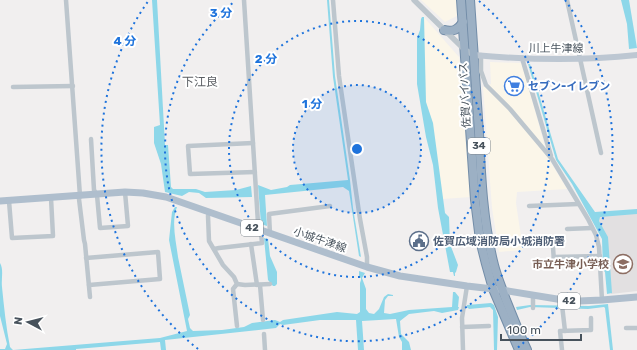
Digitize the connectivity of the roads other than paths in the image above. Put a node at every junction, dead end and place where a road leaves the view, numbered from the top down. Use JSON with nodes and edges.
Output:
{"nodes":[{"id":1,"x":66,"y":0,"type":"edge"},
{"id":2,"x":244,"y":0,"type":"edge"},
{"id":3,"x":334,"y":0,"type":"edge"},
{"id":4,"x":414,"y":0,"type":"edge"},
{"id":5,"x":461,"y":0,"type":"edge"},
{"id":6,"x":470,"y":0,"type":"edge"},
{"id":7,"x":567,"y":0,"type":"edge"},
{"id":8,"x":463,"y":22,"type":"junction"},
{"id":9,"x":444,"y":30,"type":"junction"},
{"id":10,"x":465,"y":50,"type":"junction"},
{"id":11,"x":478,"y":55,"type":"junction"},
{"id":12,"x":637,"y":55,"type":"edge"},
{"id":13,"x":522,"y":58,"type":"junction"},
{"id":14,"x":580,"y":58,"type":"junction"},
{"id":15,"x":72,"y":86,"type":"junction"},
{"id":16,"x":13,"y":87,"type":"dead end"},
{"id":17,"x":91,"y":139,"type":"dead end"},
{"id":18,"x":253,"y":143,"type":"junction"},
{"id":19,"x":600,"y":153,"type":"dead end"},
{"id":20,"x":552,"y":159,"type":"junction"},
{"id":21,"x":255,"y":172,"type":"junction"},
{"id":22,"x":125,"y":192,"type":"junction"},
{"id":23,"x":97,"y":195,"type":"junction"},
{"id":24,"x":80,"y":196,"type":"junction"},
{"id":25,"x":51,"y":198,"type":"junction"},
{"id":26,"x":0,"y":201,"type":"edge"},
{"id":27,"x":9,"y":201,"type":"junction"},
{"id":28,"x":578,"y":204,"type":"junction"},
{"id":29,"x":330,"y":206,"type":"dead end"},
{"id":30,"x":529,"y":206,"type":"dead end"},
{"id":31,"x":209,"y":213,"type":"junction"},
{"id":32,"x":592,"y":228,"type":"junction"},
{"id":33,"x":567,"y":229,"type":"dead end"},
{"id":34,"x":260,"y":231,"type":"junction"},
{"id":35,"x":270,"y":234,"type":"junction"},
{"id":36,"x":251,"y":244,"type":"junction"},
{"id":37,"x":553,"y":248,"type":"dead end"},
{"id":38,"x":214,"y":249,"type":"junction"},
{"id":39,"x":600,"y":256,"type":"junction"},
{"id":40,"x":554,"y":257,"type":"junction"},
{"id":41,"x":86,"y":258,"type":"junction"},
{"id":42,"x":542,"y":262,"type":"dead end"},
{"id":43,"x":367,"y":267,"type":"junction"},
{"id":44,"x":237,"y":284,"type":"junction"},
{"id":45,"x":270,"y":284,"type":"dead end"},
{"id":46,"x":89,"y":285,"type":"junction"},
{"id":47,"x":258,"y":285,"type":"junction"},
{"id":48,"x":467,"y":286,"type":"junction"},
{"id":49,"x":493,"y":288,"type":"junction"},
{"id":50,"x":502,"y":290,"type":"junction"},
{"id":51,"x":533,"y":295,"type":"junction"},
{"id":52,"x":90,"y":297,"type":"dead end"},
{"id":53,"x":637,"y":297,"type":"edge"},
{"id":54,"x":602,"y":300,"type":"junction"},
{"id":55,"x":563,"y":305,"type":"junction"},
{"id":56,"x":533,"y":306,"type":"dead end"},
{"id":57,"x":591,"y":318,"type":"dead end"},
{"id":58,"x":264,"y":320,"type":"dead end"},
{"id":59,"x":237,"y":326,"type":"dead end"},
{"id":60,"x":489,"y":326,"type":"dead end"},
{"id":61,"x":462,"y":327,"type":"junction"},
{"id":62,"x":626,"y":328,"type":"dead end"},
{"id":63,"x":637,"y":328,"type":"edge"},
{"id":64,"x":565,"y":331,"type":"junction"},
{"id":65,"x":264,"y":334,"type":"dead end"},
{"id":66,"x":266,"y":350,"type":"edge"},
{"id":67,"x":463,"y":350,"type":"edge"},
{"id":68,"x":519,"y":350,"type":"edge"},
{"id":69,"x":527,"y":350,"type":"edge"},
{"id":70,"x":562,"y":350,"type":"edge"}],
"edges":[{"from":1,"to":15,"type":"street"},
{"from":2,"to":18,"type":"street"},
{"from":3,"to":43,"type":"street"},
{"from":4,"to":9,"type":"street"},
{"from":5,"to":8,"type":"highway","name":"佐賀バイパス","number":"34"},
{"from":6,"to":11,"type":"highway","name":"佐賀バイパス","number":"34"},
{"from":7,"to":14,"type":"street"},
{"from":8,"to":9,"type":"highway"},
{"from":8,"to":10,"type":"highway","name":"佐賀バイパス","number":"34"},
{"from":9,"to":10,"type":"street"},
{"from":10,"to":11,"type":"street"},
{"from":10,"to":49,"type":"highway","name":"佐賀バイパス","number":"34"},
{"from":11,"to":13,"type":"main road","name":"川上牛津線"},
{"from":11,"to":20,"type":"street"},
{"from":11,"to":50,"type":"highway","name":"佐賀バイパス","number":"34"},
{"from":12,"to":14,"type":"main road","name":"川上牛津線"},
{"from":13,"to":14,"type":"main road","name":"川上牛津線"},
{"from":13,"to":20,"type":"street"},
{"from":14,"to":19,"type":"street"},
{"from":15,"to":16,"type":"street"},
{"from":15,"to":24,"type":"street"},
{"from":17,"to":23,"type":"street"},
{"from":18,"to":21,"type":"street"},
{"from":18,"to":21,"type":"street"},
{"from":20,"to":28,"type":"street"},
{"from":21,"to":34,"type":"street"},
{"from":22,"to":23,"type":"main road","name":"小城牛津線","number":"42"},
{"from":22,"to":23,"type":"street"},
{"from":22,"to":31,"type":"main road","name":"小城牛津線","number":"42"},
{"from":23,"to":24,"type":"main road","name":"小城牛津線","number":"42"},
{"from":24,"to":25,"type":"main road","name":"小城牛津線","number":"42"},
{"from":24,"to":41,"type":"street"},
{"from":25,"to":27,"type":"main road","name":"小城牛津線","number":"42"},
{"from":25,"to":27,"type":"street"},
{"from":26,"to":27,"type":"main road","name":"小城牛津線","number":"42"},
{"from":28,"to":30,"type":"street"},
{"from":28,"to":32,"type":"street"},
{"from":29,"to":35,"type":"street"},
{"from":31,"to":34,"type":"main road","name":"小城牛津線","number":"42"},
{"from":31,"to":38,"type":"street"},
{"from":32,"to":33,"type":"street"},
{"from":32,"to":39,"type":"street"},
{"from":34,"to":35,"type":"main road","name":"小城牛津線","number":"42"},
{"from":34,"to":36,"type":"street"},
{"from":35,"to":43,"type":"main road","name":"小城牛津線","number":"42"},
{"from":36,"to":38,"type":"street"},
{"from":36,"to":47,"type":"street"},
{"from":37,"to":40,"type":"street"},
{"from":38,"to":44,"type":"street"},
{"from":39,"to":40,"type":"street"},
{"from":39,"to":54,"type":"street"},
{"from":40,"to":42,"type":"street"},
{"from":41,"to":46,"type":"street"},
{"from":41,"to":46,"type":"street"},
{"from":43,"to":48,"type":"main road","name":"小城牛津線","number":"42"},
{"from":44,"to":47,"type":"street"},
{"from":44,"to":59,"type":"street"},
{"from":45,"to":47,"type":"street"},
{"from":46,"to":52,"type":"street"},
{"from":47,"to":58,"type":"street"},
{"from":48,"to":49,"type":"main road","name":"小城牛津線","number":"42"},
{"from":48,"to":61,"type":"street"},
{"from":49,"to":50,"type":"main road","name":"小城牛津線","number":"42"},
{"from":49,"to":68,"type":"highway","name":"佐賀バイパス","number":"34"},
{"from":50,"to":51,"type":"main road","name":"小城牛津線","number":"42"},
{"from":50,"to":69,"type":"highway","name":"佐賀バイパス","number":"34"},
{"from":51,"to":55,"type":"main road","name":"小城牛津線","number":"42"},
{"from":51,"to":56,"type":"street"},
{"from":53,"to":54,"type":"main road","name":"小城牛津線","number":"42"},
{"from":54,"to":55,"type":"main road","name":"小城牛津線","number":"42"},
{"from":55,"to":64,"type":"street"},
{"from":57,"to":64,"type":"street"},
{"from":60,"to":61,"type":"street"},
{"from":61,"to":67,"type":"street"},
{"from":62,"to":63,"type":"street"},
{"from":64,"to":70,"type":"street"},
{"from":65,"to":66,"type":"street"}]}
